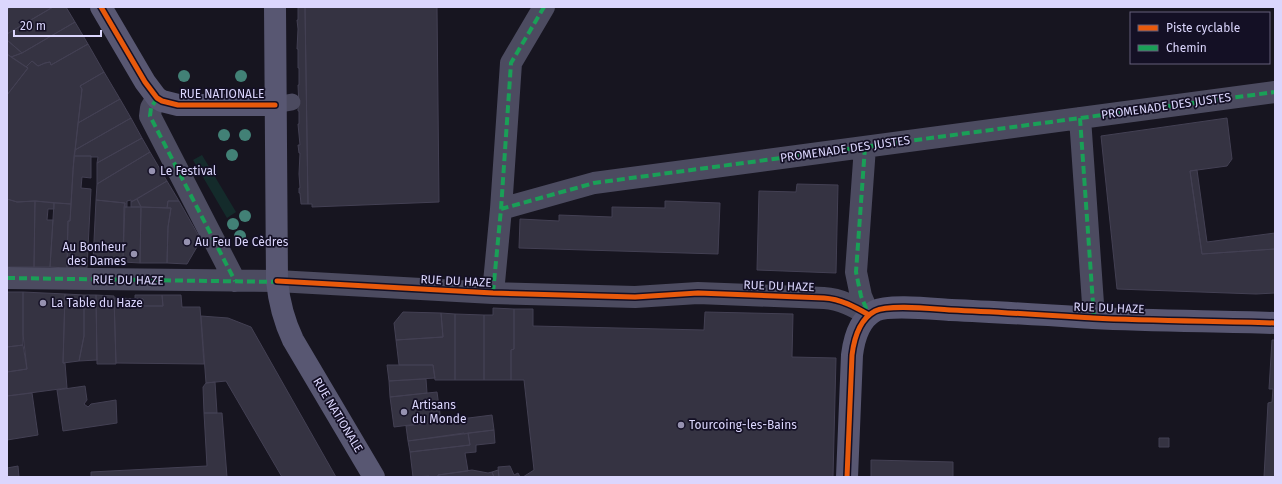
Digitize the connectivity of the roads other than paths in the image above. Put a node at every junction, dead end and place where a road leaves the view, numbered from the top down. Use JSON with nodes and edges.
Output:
{"nodes":[{"id":1,"x":101,"y":7,"type":"edge"},
{"id":2,"x":275,"y":7,"type":"edge"},
{"id":3,"x":544,"y":7,"type":"edge"},
{"id":4,"x":1275,"y":92,"type":"edge"},
{"id":5,"x":157,"y":98,"type":"junction"},
{"id":6,"x":284,"y":103,"type":"junction"},
{"id":7,"x":1080,"y":118,"type":"junction"},
{"id":8,"x":865,"y":146,"type":"junction"},
{"id":9,"x":501,"y":209,"type":"junction"},
{"id":10,"x":7,"y":278,"type":"edge"},
{"id":11,"x":235,"y":281,"type":"junction"},
{"id":12,"x":277,"y":281,"type":"junction"},
{"id":13,"x":493,"y":293,"type":"junction"},
{"id":14,"x":869,"y":315,"type":"junction"},
{"id":15,"x":1094,"y":318,"type":"junction"},
{"id":16,"x":1275,"y":323,"type":"edge"},
{"id":17,"x":374,"y":477,"type":"edge"},
{"id":18,"x":847,"y":477,"type":"edge"}],
"edges":[{"from":1,"to":5,"type":"main road"},
{"from":2,"to":6,"type":"main road"},
{"from":3,"to":9,"type":"street"},
{"from":4,"to":7,"type":"street","name":"PROMENADE DES JUSTES"},
{"from":5,"to":6,"type":"main road","name":"RUE NATIONALE"},
{"from":5,"to":11,"type":"street"},
{"from":6,"to":12,"type":"main road","name":"RUE NATIONALE"},
{"from":7,"to":8,"type":"street","name":"PROMENADE DES JUSTES"},
{"from":7,"to":15,"type":"street"},
{"from":8,"to":9,"type":"street","name":"PROMENADE DES JUSTES"},
{"from":8,"to":14,"type":"street"},
{"from":9,"to":13,"type":"street"},
{"from":10,"to":11,"type":"street","name":"RUE DU HAZE"},
{"from":11,"to":12,"type":"street","name":"RUE DU HAZE"},
{"from":12,"to":13,"type":"street","name":"RUE DU HAZE"},
{"from":12,"to":17,"type":"main road","name":"RUE NATIONALE"},
{"from":13,"to":14,"type":"street","name":"RUE DU HAZE"},
{"from":14,"to":15,"type":"main road","name":"RUE DU HAZE"},
{"from":14,"to":18,"type":"main road"},
{"from":15,"to":16,"type":"main road","name":"RUE DU HAZE"}]}
